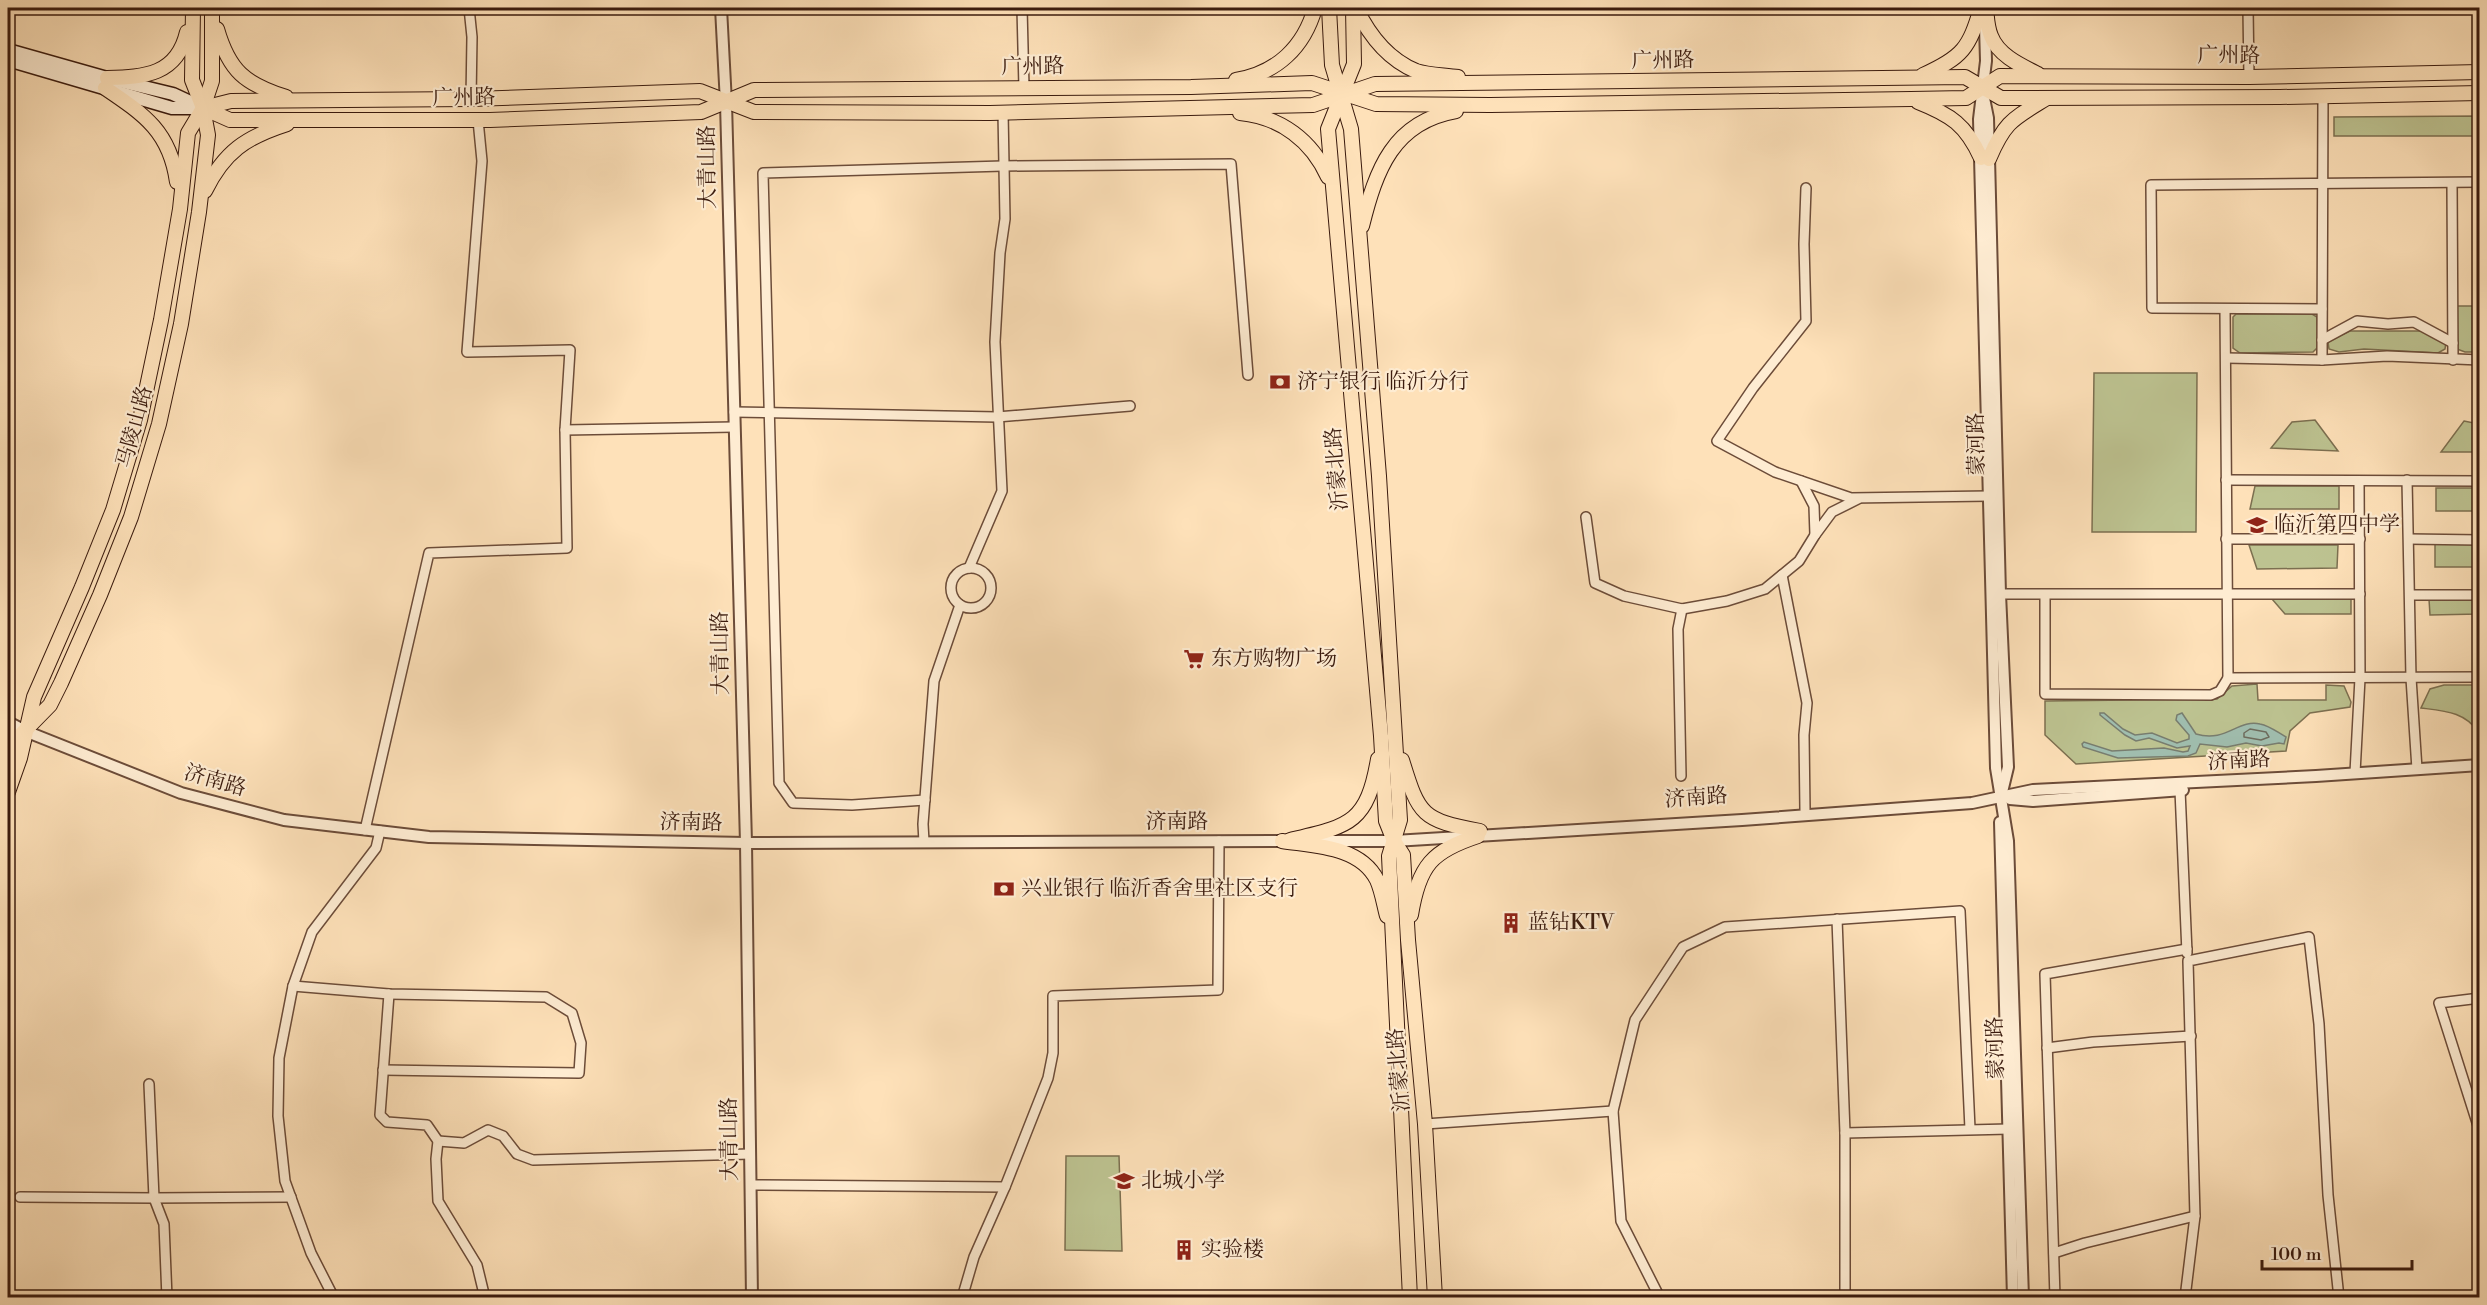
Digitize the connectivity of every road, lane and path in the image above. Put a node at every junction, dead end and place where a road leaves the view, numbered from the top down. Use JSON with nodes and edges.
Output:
{"nodes":[{"id":1,"x":193,"y":8,"type":"edge"},
{"id":2,"x":470,"y":8,"type":"edge"},
{"id":3,"x":721,"y":8,"type":"edge"},
{"id":4,"x":1022,"y":8,"type":"edge"},
{"id":5,"x":1315,"y":8,"type":"edge"},
{"id":6,"x":1329,"y":8,"type":"edge"},
{"id":7,"x":1354,"y":8,"type":"edge"},
{"id":8,"x":1984,"y":8,"type":"edge"},
{"id":9,"x":2248,"y":8,"type":"edge"},
{"id":10,"x":212,"y":11,"type":"edge"},
{"id":11,"x":8,"y":50,"type":"edge"},
{"id":12,"x":8,"y":60,"type":"edge"},
{"id":13,"x":2480,"y":72,"type":"edge"},
{"id":14,"x":2042,"y":76,"type":"junction"},
{"id":15,"x":2249,"y":77,"type":"junction"},
{"id":16,"x":1916,"y":78,"type":"junction"},
{"id":17,"x":106,"y":83,"type":"junction"},
{"id":18,"x":1492,"y":84,"type":"junction"},
{"id":19,"x":1191,"y":87,"type":"junction"},
{"id":20,"x":1024,"y":88,"type":"junction"},
{"id":21,"x":1982,"y":88,"type":"junction"},
{"id":22,"x":2480,"y":93,"type":"edge"},
{"id":23,"x":1341,"y":94,"type":"junction"},
{"id":24,"x":2323,"y":96,"type":"junction"},
{"id":25,"x":2048,"y":97,"type":"junction"},
{"id":26,"x":471,"y":99,"type":"junction"},
{"id":27,"x":1911,"y":99,"type":"junction"},
{"id":28,"x":300,"y":102,"type":"junction"},
{"id":29,"x":726,"y":103,"type":"junction"},
{"id":30,"x":1490,"y":105,"type":"junction"},
{"id":31,"x":203,"y":108,"type":"junction"},
{"id":32,"x":1193,"y":108,"type":"junction"},
{"id":33,"x":1003,"y":112,"type":"junction"},
{"id":34,"x":300,"y":120,"type":"junction"},
{"id":35,"x":478,"y":120,"type":"junction"},
{"id":36,"x":1985,"y":159,"type":"junction"},
{"id":37,"x":1003,"y":166,"type":"junction"},
{"id":38,"x":2480,"y":182,"type":"edge"},
{"id":39,"x":2452,"y":183,"type":"junction"},
{"id":40,"x":2322,"y":184,"type":"junction"},
{"id":41,"x":1333,"y":187,"type":"junction"},
{"id":42,"x":1806,"y":188,"type":"dead end"},
{"id":43,"x":200,"y":201,"type":"junction"},
{"id":44,"x":180,"y":202,"type":"junction"},
{"id":45,"x":1359,"y":237,"type":"junction"},
{"id":46,"x":2225,"y":309,"type":"junction"},
{"id":47,"x":2322,"y":309,"type":"junction"},
{"id":48,"x":2322,"y":340,"type":"junction"},
{"id":49,"x":2453,"y":343,"type":"junction"},
{"id":50,"x":2226,"y":358,"type":"junction"},
{"id":51,"x":2322,"y":360,"type":"junction"},
{"id":52,"x":2453,"y":360,"type":"junction"},
{"id":53,"x":2480,"y":360,"type":"edge"},
{"id":54,"x":1248,"y":375,"type":"dead end"},
{"id":55,"x":1130,"y":406,"type":"dead end"},
{"id":56,"x":734,"y":412,"type":"junction"},
{"id":57,"x":770,"y":414,"type":"junction"},
{"id":58,"x":997,"y":417,"type":"junction"},
{"id":59,"x":734,"y":427,"type":"junction"},
{"id":60,"x":565,"y":430,"type":"junction"},
{"id":61,"x":2226,"y":480,"type":"junction"},
{"id":62,"x":2407,"y":480,"type":"junction"},
{"id":63,"x":1801,"y":481,"type":"junction"},
{"id":64,"x":2359,"y":481,"type":"junction"},
{"id":65,"x":2480,"y":481,"type":"edge"},
{"id":66,"x":1989,"y":496,"type":"junction"},
{"id":67,"x":1860,"y":498,"type":"junction"},
{"id":68,"x":1586,"y":517,"type":"dead end"},
{"id":69,"x":1815,"y":535,"type":"junction"},
{"id":70,"x":2226,"y":539,"type":"junction"},
{"id":71,"x":2360,"y":539,"type":"junction"},
{"id":72,"x":2409,"y":539,"type":"junction"},
{"id":73,"x":2480,"y":540,"type":"edge"},
{"id":74,"x":969,"y":568,"type":"junction"},
{"id":75,"x":1782,"y":575,"type":"junction"},
{"id":76,"x":2000,"y":594,"type":"junction"},
{"id":77,"x":2360,"y":594,"type":"junction"},
{"id":78,"x":2045,"y":595,"type":"junction"},
{"id":79,"x":2226,"y":595,"type":"junction"},
{"id":80,"x":2480,"y":595,"type":"edge"},
{"id":81,"x":2410,"y":596,"type":"junction"},
{"id":82,"x":960,"y":605,"type":"junction"},
{"id":83,"x":1682,"y":609,"type":"junction"},
{"id":84,"x":2480,"y":677,"type":"edge"},
{"id":85,"x":2228,"y":678,"type":"junction"},
{"id":86,"x":2361,"y":678,"type":"junction"},
{"id":87,"x":2411,"y":678,"type":"junction"},
{"id":88,"x":8,"y":722,"type":"edge"},
{"id":89,"x":25,"y":731,"type":"junction"},
{"id":90,"x":1388,"y":736,"type":"junction"},
{"id":91,"x":8,"y":748,"type":"edge"},
{"id":92,"x":2480,"y":765,"type":"edge"},
{"id":93,"x":2417,"y":769,"type":"junction"},
{"id":94,"x":2480,"y":770,"type":"edge"},
{"id":95,"x":2355,"y":773,"type":"junction"},
{"id":96,"x":1681,"y":776,"type":"dead end"},
{"id":97,"x":2180,"y":790,"type":"junction"},
{"id":98,"x":8,"y":792,"type":"edge"},
{"id":99,"x":2001,"y":798,"type":"junction"},
{"id":100,"x":925,"y":800,"type":"junction"},
{"id":101,"x":1805,"y":810,"type":"junction"},
{"id":102,"x":365,"y":830,"type":"junction"},
{"id":103,"x":380,"y":831,"type":"junction"},
{"id":104,"x":1479,"y":834,"type":"junction"},
{"id":105,"x":1282,"y":841,"type":"junction"},
{"id":106,"x":1394,"y":841,"type":"junction"},
{"id":107,"x":924,"y":842,"type":"junction"},
{"id":108,"x":1219,"y":842,"type":"junction"},
{"id":109,"x":746,"y":843,"type":"junction"},
{"id":110,"x":1837,"y":919,"type":"junction"},
{"id":111,"x":1401,"y":940,"type":"junction"},
{"id":112,"x":2187,"y":949,"type":"junction"},
{"id":113,"x":2188,"y":961,"type":"junction"},
{"id":114,"x":292,"y":986,"type":"junction"},
{"id":115,"x":389,"y":994,"type":"junction"},
{"id":116,"x":2480,"y":998,"type":"edge"},
{"id":117,"x":2191,"y":1036,"type":"junction"},
{"id":118,"x":2047,"y":1048,"type":"junction"},
{"id":119,"x":383,"y":1071,"type":"junction"},
{"id":120,"x":149,"y":1084,"type":"dead end"},
{"id":121,"x":1613,"y":1111,"type":"junction"},
{"id":122,"x":1425,"y":1124,"type":"junction"},
{"id":123,"x":1970,"y":1129,"type":"junction"},
{"id":124,"x":2009,"y":1129,"type":"junction"},
{"id":125,"x":2480,"y":1132,"type":"edge"},
{"id":126,"x":1845,"y":1133,"type":"junction"},
{"id":127,"x":438,"y":1141,"type":"junction"},
{"id":128,"x":750,"y":1154,"type":"junction"},
{"id":129,"x":750,"y":1185,"type":"junction"},
{"id":130,"x":1005,"y":1187,"type":"junction"},
{"id":131,"x":20,"y":1197,"type":"dead end"},
{"id":132,"x":291,"y":1197,"type":"junction"},
{"id":133,"x":154,"y":1198,"type":"junction"},
{"id":134,"x":2195,"y":1216,"type":"junction"},
{"id":135,"x":2054,"y":1253,"type":"junction"},
{"id":136,"x":167,"y":1298,"type":"edge"},
{"id":137,"x":334,"y":1298,"type":"edge"},
{"id":138,"x":485,"y":1298,"type":"edge"},
{"id":139,"x":752,"y":1298,"type":"edge"},
{"id":140,"x":963,"y":1298,"type":"edge"},
{"id":141,"x":1410,"y":1298,"type":"edge"},
{"id":142,"x":1435,"y":1298,"type":"edge"},
{"id":143,"x":1660,"y":1298,"type":"edge"},
{"id":144,"x":1845,"y":1298,"type":"edge"},
{"id":145,"x":2013,"y":1298,"type":"edge"},
{"id":146,"x":2023,"y":1298,"type":"edge"},
{"id":147,"x":2055,"y":1298,"type":"edge"},
{"id":148,"x":2186,"y":1298,"type":"edge"},
{"id":149,"x":2339,"y":1298,"type":"edge"}],
"edges":[{"from":1,"to":17,"type":"main road"},
{"from":1,"to":31,"type":"main road","name":"马陵山路"},
{"from":2,"to":26,"type":"street"},
{"from":3,"to":29,"type":"street","name":"大青山路"},
{"from":4,"to":20,"type":"street"},
{"from":5,"to":19,"type":"main road"},
{"from":6,"to":23,"type":"main road","name":"沂蒙北路"},
{"from":7,"to":18,"type":"main road"},
{"from":7,"to":23,"type":"main road","name":"沂蒙北路"},
{"from":8,"to":14,"type":"main road"},
{"from":8,"to":16,"type":"main road"},
{"from":8,"to":21,"type":"street","name":"蒙河路"},
{"from":9,"to":15,"type":"street"},
{"from":10,"to":28,"type":"main road"},
{"from":10,"to":31,"type":"main road","name":"马陵山路"},
{"from":11,"to":17,"type":"main road","name":"广州路"},
{"from":12,"to":17,"type":"main road","name":"广州路"},
{"from":13,"to":15,"type":"main road","name":"广州路"},
{"from":14,"to":15,"type":"main road","name":"广州路"},
{"from":14,"to":21,"type":"main road","name":"广州路"},
{"from":16,"to":18,"type":"main road","name":"广州路"},
{"from":16,"to":21,"type":"main road","name":"广州路"},
{"from":17,"to":31,"type":"main road","name":"广州路"},
{"from":17,"to":44,"type":"main road"},
{"from":18,"to":23,"type":"main road","name":"广州路"},
{"from":19,"to":20,"type":"main road","name":"广州路"},
{"from":19,"to":23,"type":"main road","name":"广州路"},
{"from":20,"to":29,"type":"main road","name":"广州路"},
{"from":21,"to":25,"type":"main road","name":"广州路"},
{"from":21,"to":27,"type":"main road","name":"广州路"},
{"from":21,"to":36,"type":"street","name":"蒙河路"},
{"from":22,"to":24,"type":"main road","name":"广州路"},
{"from":23,"to":30,"type":"main road","name":"广州路"},
{"from":23,"to":32,"type":"main road","name":"广州路"},
{"from":23,"to":41,"type":"main road","name":"沂蒙北路"},
{"from":23,"to":45,"type":"main road","name":"沂蒙北路"},
{"from":24,"to":25,"type":"main road","name":"广州路"},
{"from":24,"to":40,"type":"street"},
{"from":25,"to":36,"type":"main road"},
{"from":26,"to":28,"type":"main road","name":"广州路"},
{"from":26,"to":29,"type":"main road","name":"广州路"},
{"from":27,"to":30,"type":"main road","name":"广州路"},
{"from":27,"to":36,"type":"main road"},
{"from":28,"to":31,"type":"main road","name":"广州路"},
{"from":29,"to":33,"type":"main road","name":"广州路"},
{"from":29,"to":35,"type":"main road","name":"广州路"},
{"from":29,"to":56,"type":"street","name":"大青山路"},
{"from":30,"to":45,"type":"main road"},
{"from":31,"to":34,"type":"main road","name":"广州路"},
{"from":31,"to":43,"type":"main road","name":"马陵山路"},
{"from":31,"to":44,"type":"main road","name":"马陵山路"},
{"from":32,"to":33,"type":"main road","name":"广州路"},
{"from":32,"to":41,"type":"main road"},
{"from":33,"to":37,"type":"street"},
{"from":34,"to":35,"type":"main road","name":"广州路"},
{"from":34,"to":43,"type":"main road"},
{"from":35,"to":60,"type":"street"},
{"from":36,"to":66,"type":"street","name":"蒙河路"},
{"from":36,"to":76,"type":"street","name":"蒙河路"},
{"from":37,"to":54,"type":"street"},
{"from":37,"to":57,"type":"street"},
{"from":37,"to":58,"type":"street"},
{"from":38,"to":39,"type":"street"},
{"from":39,"to":40,"type":"street"},
{"from":39,"to":49,"type":"street"},
{"from":40,"to":46,"type":"street"},
{"from":40,"to":47,"type":"street"},
{"from":41,"to":90,"type":"main road","name":"沂蒙北路"},
{"from":42,"to":63,"type":"street"},
{"from":43,"to":89,"type":"main road","name":"马陵山路"},
{"from":44,"to":89,"type":"main road","name":"马陵山路"},
{"from":45,"to":90,"type":"main road","name":"沂蒙北路"},
{"from":46,"to":47,"type":"street"},
{"from":46,"to":50,"type":"street"},
{"from":47,"to":48,"type":"street"},
{"from":48,"to":49,"type":"street"},
{"from":48,"to":51,"type":"street"},
{"from":49,"to":52,"type":"street"},
{"from":50,"to":51,"type":"street"},
{"from":50,"to":61,"type":"street"},
{"from":51,"to":52,"type":"street"},
{"from":52,"to":53,"type":"street"},
{"from":55,"to":58,"type":"street"},
{"from":56,"to":57,"type":"street"},
{"from":56,"to":59,"type":"street","name":"大青山路"},
{"from":57,"to":58,"type":"street"},
{"from":57,"to":100,"type":"street"},
{"from":58,"to":74,"type":"street"},
{"from":59,"to":60,"type":"street"},
{"from":59,"to":109,"type":"street","name":"大青山路"},
{"from":60,"to":102,"type":"street"},
{"from":61,"to":64,"type":"street"},
{"from":61,"to":70,"type":"street"},
{"from":62,"to":64,"type":"street"},
{"from":62,"to":65,"type":"street"},
{"from":62,"to":72,"type":"street"},
{"from":63,"to":67,"type":"street"},
{"from":63,"to":69,"type":"street"},
{"from":64,"to":71,"type":"street"},
{"from":66,"to":67,"type":"street"},
{"from":66,"to":99,"type":"street","name":"蒙河路"},
{"from":67,"to":69,"type":"street"},
{"from":68,"to":83,"type":"street"},
{"from":69,"to":75,"type":"street"},
{"from":70,"to":71,"type":"street"},
{"from":70,"to":79,"type":"street"},
{"from":71,"to":77,"type":"street"},
{"from":72,"to":73,"type":"street"},
{"from":72,"to":81,"type":"street"},
{"from":74,"to":82,"type":"street"},
{"from":74,"to":82,"type":"street"},
{"from":75,"to":83,"type":"street"},
{"from":75,"to":101,"type":"street"},
{"from":76,"to":78,"type":"street"},
{"from":76,"to":99,"type":"street","name":"蒙河路"},
{"from":77,"to":79,"type":"street"},
{"from":77,"to":86,"type":"street"},
{"from":78,"to":79,"type":"street"},
{"from":78,"to":85,"type":"street"},
{"from":79,"to":85,"type":"street"},
{"from":80,"to":81,"type":"street"},
{"from":81,"to":87,"type":"street"},
{"from":82,"to":100,"type":"street"},
{"from":83,"to":96,"type":"street"},
{"from":84,"to":87,"type":"street"},
{"from":85,"to":86,"type":"street"},
{"from":86,"to":87,"type":"street"},
{"from":86,"to":95,"type":"street"},
{"from":87,"to":93,"type":"street"},
{"from":88,"to":89,"type":"street","name":"济南路"},
{"from":89,"to":91,"type":"main road","name":"马陵山路"},
{"from":89,"to":98,"type":"main road","name":"马陵山路"},
{"from":89,"to":102,"type":"street","name":"济南路"},
{"from":90,"to":104,"type":"main road"},
{"from":90,"to":105,"type":"main road"},
{"from":90,"to":106,"type":"main road","name":"沂蒙北路"},
{"from":92,"to":93,"type":"street","name":"济南路"},
{"from":93,"to":95,"type":"street","name":"济南路"},
{"from":94,"to":97,"type":"street","name":"济南路"},
{"from":95,"to":99,"type":"street","name":"济南路"},
{"from":97,"to":99,"type":"street","name":"济南路"},
{"from":97,"to":112,"type":"street"},
{"from":99,"to":101,"type":"street","name":"济南路"},
{"from":99,"to":104,"type":"street","name":"济南路"},
{"from":99,"to":124,"type":"street","name":"蒙河路"},
{"from":99,"to":146,"type":"street","name":"蒙河路"},
{"from":100,"to":107,"type":"street"},
{"from":101,"to":104,"type":"street","name":"济南路"},
{"from":102,"to":103,"type":"street","name":"济南路"},
{"from":103,"to":109,"type":"street","name":"济南路"},
{"from":103,"to":114,"type":"street"},
{"from":104,"to":106,"type":"street","name":"济南路"},
{"from":104,"to":111,"type":"main road"},
{"from":105,"to":106,"type":"street","name":"济南路"},
{"from":105,"to":108,"type":"street","name":"济南路"},
{"from":105,"to":111,"type":"main road"},
{"from":106,"to":111,"type":"main road","name":"沂蒙北路"},
{"from":107,"to":108,"type":"street","name":"济南路"},
{"from":107,"to":109,"type":"street","name":"济南路"},
{"from":108,"to":130,"type":"street"},
{"from":109,"to":128,"type":"street","name":"大青山路"},
{"from":110,"to":121,"type":"street"},
{"from":110,"to":123,"type":"street"},
{"from":110,"to":126,"type":"street"},
{"from":111,"to":122,"type":"main road","name":"沂蒙北路"},
{"from":111,"to":141,"type":"main road","name":"沂蒙北路"},
{"from":112,"to":113,"type":"street"},
{"from":112,"to":118,"type":"street"},
{"from":113,"to":117,"type":"street"},
{"from":113,"to":149,"type":"street"},
{"from":114,"to":115,"type":"street"},
{"from":114,"to":132,"type":"street"},
{"from":115,"to":119,"type":"street"},
{"from":115,"to":119,"type":"street"},
{"from":116,"to":125,"type":"street"},
{"from":117,"to":118,"type":"street"},
{"from":117,"to":134,"type":"street"},
{"from":118,"to":135,"type":"street"},
{"from":119,"to":127,"type":"street"},
{"from":120,"to":133,"type":"street"},
{"from":121,"to":122,"type":"street"},
{"from":121,"to":143,"type":"street"},
{"from":122,"to":142,"type":"main road","name":"沂蒙北路"},
{"from":123,"to":124,"type":"street"},
{"from":123,"to":126,"type":"street"},
{"from":124,"to":145,"type":"street","name":"蒙河路"},
{"from":126,"to":144,"type":"street"},
{"from":127,"to":128,"type":"street"},
{"from":127,"to":138,"type":"street"},
{"from":128,"to":129,"type":"street","name":"大青山路"},
{"from":129,"to":130,"type":"street"},
{"from":129,"to":139,"type":"street","name":"大青山路"},
{"from":130,"to":140,"type":"street"},
{"from":131,"to":133,"type":"street"},
{"from":132,"to":133,"type":"street"},
{"from":132,"to":137,"type":"street"},
{"from":133,"to":136,"type":"street"},
{"from":134,"to":135,"type":"street"},
{"from":134,"to":148,"type":"street"},
{"from":135,"to":147,"type":"street"}]}
